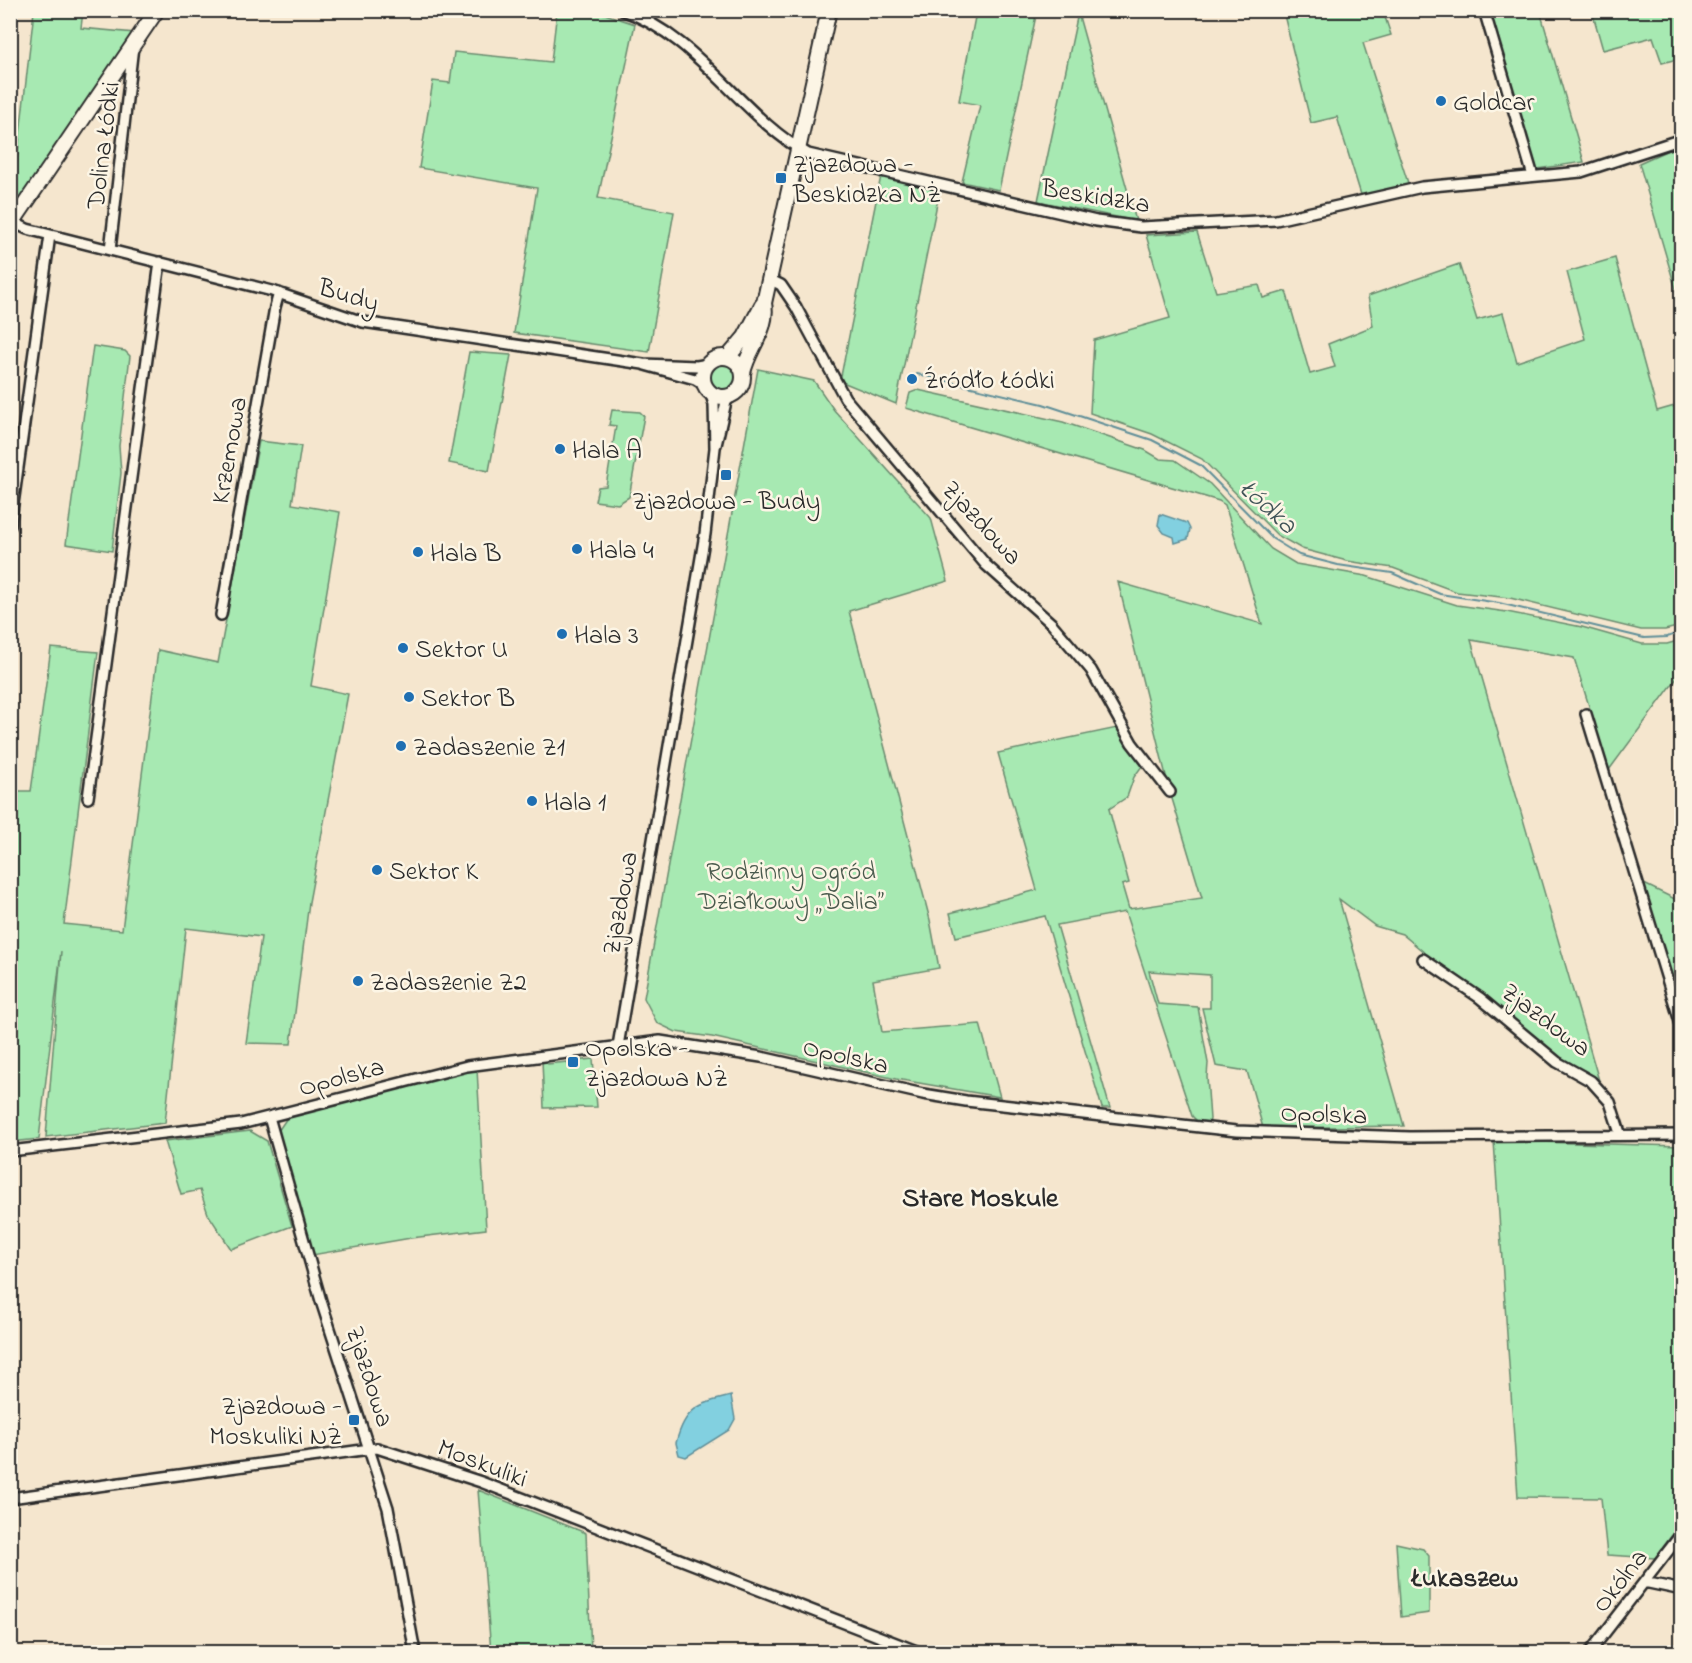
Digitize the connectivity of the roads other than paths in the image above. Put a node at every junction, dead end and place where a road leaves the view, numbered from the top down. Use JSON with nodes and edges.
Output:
{"nodes":[{"id":1,"x":157,"y":10,"type":"edge"},
{"id":2,"x":622,"y":10,"type":"edge"},
{"id":3,"x":829,"y":10,"type":"edge"},
{"id":4,"x":1484,"y":10,"type":"edge"},
{"id":5,"x":133,"y":46,"type":"junction"},
{"id":6,"x":1682,"y":139,"type":"edge"},
{"id":7,"x":798,"y":147,"type":"junction"},
{"id":8,"x":1533,"y":177,"type":"junction"},
{"id":9,"x":12,"y":224,"type":"edge"},
{"id":10,"x":50,"y":235,"type":"junction"},
{"id":11,"x":110,"y":250,"type":"junction"},
{"id":12,"x":160,"y":262,"type":"junction"},
{"id":13,"x":769,"y":279,"type":"junction"},
{"id":14,"x":279,"y":293,"type":"junction"},
{"id":15,"x":764,"y":303,"type":"junction"},
{"id":16,"x":728,"y":357,"type":"junction"},
{"id":17,"x":643,"y":364,"type":"junction"},
{"id":18,"x":708,"y":364,"type":"junction"},
{"id":19,"x":743,"y":373,"type":"junction"},
{"id":20,"x":708,"y":388,"type":"junction"},
{"id":21,"x":732,"y":395,"type":"junction"},
{"id":22,"x":715,"y":448,"type":"junction"},
{"id":23,"x":10,"y":526,"type":"edge"},
{"id":24,"x":221,"y":615,"type":"dead end"},
{"id":25,"x":1586,"y":714,"type":"dead end"},
{"id":26,"x":1170,"y":792,"type":"dead end"},
{"id":27,"x":87,"y":798,"type":"dead end"},
{"id":28,"x":1423,"y":959,"type":"dead end"},
{"id":29,"x":1682,"y":1028,"type":"edge"},
{"id":30,"x":618,"y":1046,"type":"junction"},
{"id":31,"x":268,"y":1117,"type":"junction"},
{"id":32,"x":1620,"y":1134,"type":"junction"},
{"id":33,"x":1682,"y":1135,"type":"edge"},
{"id":34,"x":10,"y":1151,"type":"edge"},
{"id":35,"x":369,"y":1448,"type":"junction"},
{"id":36,"x":10,"y":1498,"type":"edge"},
{"id":37,"x":1682,"y":1533,"type":"edge"},
{"id":38,"x":1644,"y":1582,"type":"junction"},
{"id":39,"x":1682,"y":1590,"type":"edge"},
{"id":40,"x":415,"y":1653,"type":"edge"},
{"id":41,"x":919,"y":1653,"type":"edge"},
{"id":42,"x":1590,"y":1653,"type":"edge"}],
"edges":[{"from":1,"to":5,"type":"street"},
{"from":2,"to":7,"type":"street","name":"Beskidzka"},
{"from":3,"to":7,"type":"street"},
{"from":4,"to":8,"type":"street"},
{"from":5,"to":9,"type":"street"},
{"from":5,"to":11,"type":"street","name":"Dolina Łódki"},
{"from":6,"to":8,"type":"street","name":"Beskidzka"},
{"from":7,"to":8,"type":"street","name":"Beskidzka"},
{"from":7,"to":13,"type":"street"},
{"from":9,"to":10,"type":"street","name":"Budy"},
{"from":10,"to":11,"type":"street","name":"Budy"},
{"from":10,"to":23,"type":"street"},
{"from":11,"to":12,"type":"street","name":"Budy"},
{"from":12,"to":14,"type":"street","name":"Budy"},
{"from":12,"to":27,"type":"street"},
{"from":13,"to":15,"type":"street"},
{"from":13,"to":26,"type":"street","name":"Zjazdowa"},
{"from":14,"to":17,"type":"street","name":"Budy"},
{"from":14,"to":24,"type":"street","name":"Krzemowa"},
{"from":15,"to":16,"type":"street"},
{"from":15,"to":19,"type":"street"},
{"from":16,"to":18,"type":"street"},
{"from":16,"to":19,"type":"street"},
{"from":17,"to":18,"type":"street","name":"Budy"},
{"from":17,"to":20,"type":"street","name":"Budy"},
{"from":18,"to":20,"type":"street"},
{"from":19,"to":21,"type":"street"},
{"from":20,"to":21,"type":"street"},
{"from":20,"to":22,"type":"street","name":"Zjazdowa"},
{"from":21,"to":22,"type":"street","name":"Zjazdowa"},
{"from":22,"to":30,"type":"street","name":"Zjazdowa"},
{"from":25,"to":29,"type":"street"},
{"from":28,"to":32,"type":"street","name":"Zjazdowa"},
{"from":30,"to":31,"type":"street","name":"Opolska"},
{"from":30,"to":32,"type":"street","name":"Opolska"},
{"from":31,"to":34,"type":"street","name":"Opolska"},
{"from":31,"to":35,"type":"street","name":"Zjazdowa"},
{"from":32,"to":33,"type":"street","name":"Opolska"},
{"from":35,"to":36,"type":"street","name":"Moskuliki"},
{"from":35,"to":40,"type":"street","name":"Zjazdowa"},
{"from":35,"to":41,"type":"street","name":"Moskuliki"},
{"from":37,"to":38,"type":"street","name":"Okólna"},
{"from":38,"to":39,"type":"street"},
{"from":38,"to":42,"type":"street","name":"Okólna"}]}
